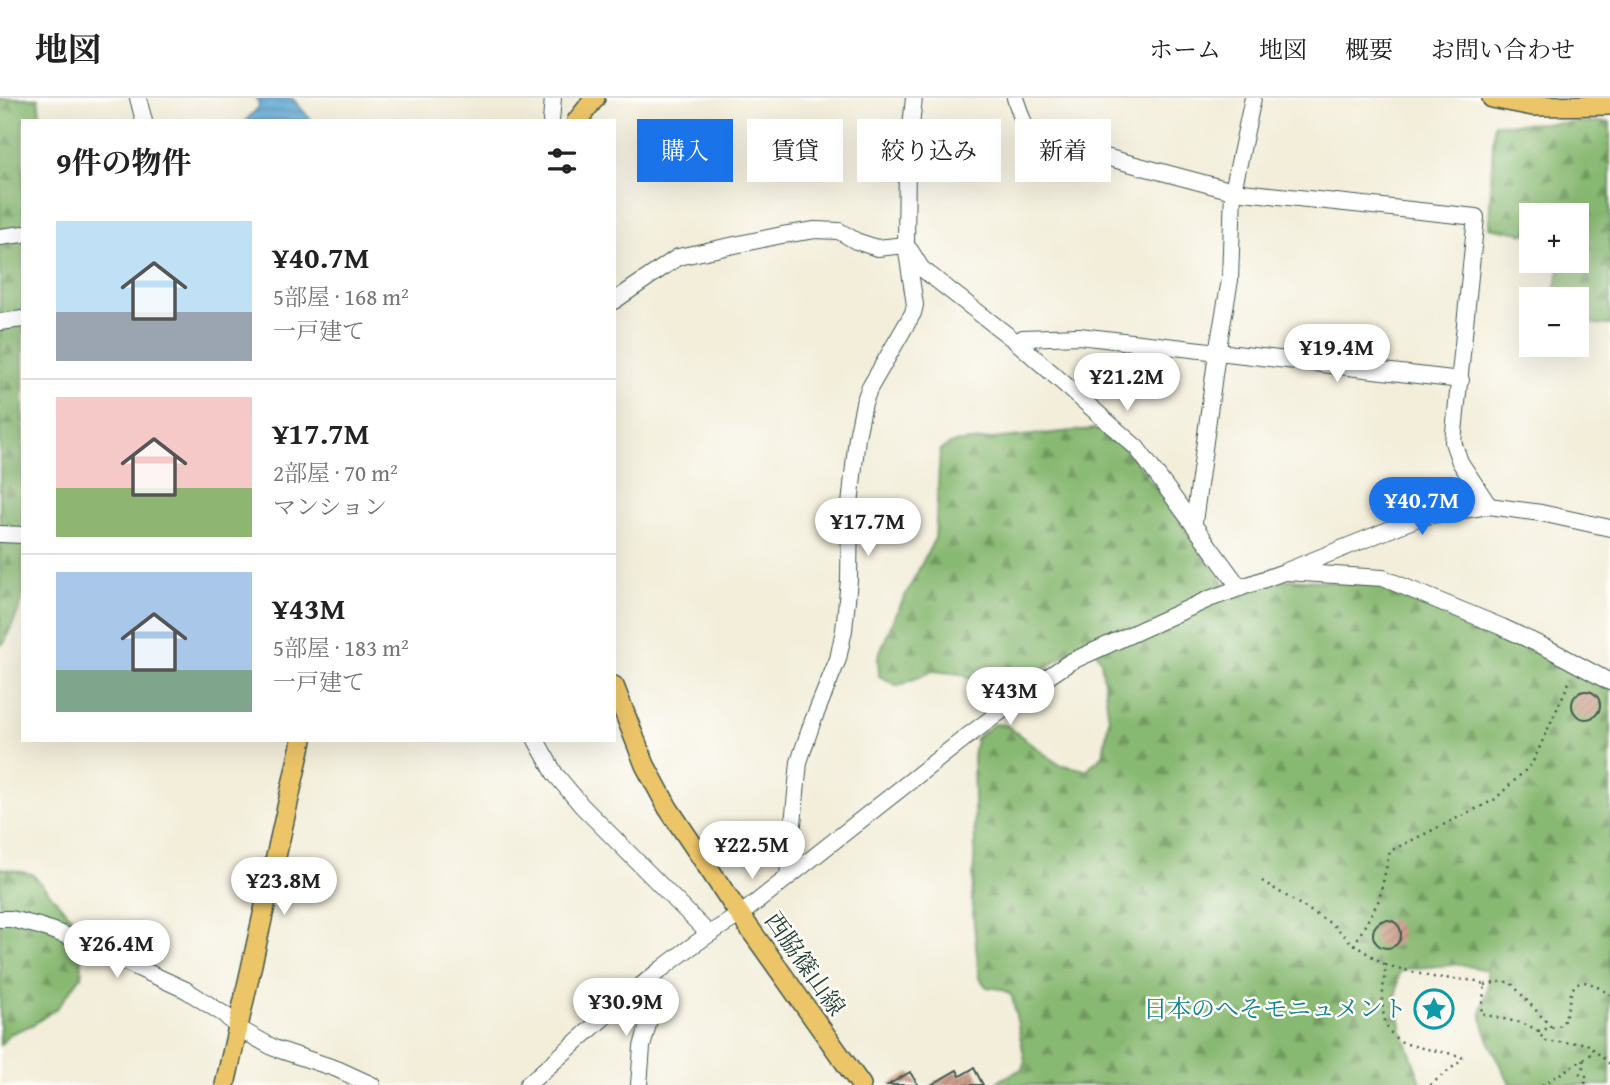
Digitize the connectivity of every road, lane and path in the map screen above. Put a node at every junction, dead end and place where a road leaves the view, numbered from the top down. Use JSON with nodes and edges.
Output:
{"nodes":[{"id":1,"x":138,"y":98,"type":"edge"},
{"id":2,"x":552,"y":98,"type":"edge"},
{"id":3,"x":595,"y":98,"type":"edge"},
{"id":4,"x":914,"y":98,"type":"edge"},
{"id":5,"x":1016,"y":98,"type":"edge"},
{"id":6,"x":1253,"y":98,"type":"edge"},
{"id":7,"x":1492,"y":98,"type":"edge"},
{"id":8,"x":1610,"y":105,"type":"edge"},
{"id":9,"x":143,"y":119,"type":"edge"},
{"id":10,"x":551,"y":119,"type":"edge"},
{"id":11,"x":579,"y":119,"type":"edge"},
{"id":12,"x":1233,"y":191,"type":"junction"},
{"id":13,"x":21,"y":234,"type":"edge"},
{"id":14,"x":0,"y":237,"type":"edge"},
{"id":15,"x":906,"y":245,"type":"junction"},
{"id":16,"x":616,"y":301,"type":"edge"},
{"id":17,"x":21,"y":319,"type":"edge"},
{"id":18,"x":0,"y":322,"type":"edge"},
{"id":19,"x":1018,"y":344,"type":"junction"},
{"id":20,"x":1217,"y":352,"type":"junction"},
{"id":21,"x":1461,"y":380,"type":"junction"},
{"id":22,"x":1489,"y":506,"type":"junction"},
{"id":23,"x":1194,"y":522,"type":"junction"},
{"id":24,"x":1610,"y":528,"type":"edge"},
{"id":25,"x":0,"y":534,"type":"edge"},
{"id":26,"x":21,"y":535,"type":"edge"},
{"id":27,"x":1284,"y":572,"type":"junction"},
{"id":28,"x":1240,"y":587,"type":"junction"},
{"id":29,"x":1577,"y":664,"type":"junction"},
{"id":30,"x":1610,"y":682,"type":"edge"},
{"id":31,"x":616,"y":691,"type":"edge"},
{"id":32,"x":302,"y":742,"type":"edge"},
{"id":33,"x":537,"y":742,"type":"edge"},
{"id":34,"x":788,"y":876,"type":"junction"},
{"id":35,"x":1262,"y":881,"type":"dead end"},
{"id":36,"x":740,"y":915,"type":"junction"},
{"id":37,"x":0,"y":919,"type":"edge"},
{"id":38,"x":708,"y":933,"type":"junction"},
{"id":39,"x":1354,"y":945,"type":"junction"},
{"id":40,"x":1386,"y":965,"type":"junction"},
{"id":41,"x":647,"y":982,"type":"junction"},
{"id":42,"x":1485,"y":985,"type":"junction"},
{"id":43,"x":1610,"y":995,"type":"edge"},
{"id":44,"x":238,"y":1028,"type":"junction"},
{"id":45,"x":1552,"y":1028,"type":"junction"},
{"id":46,"x":1538,"y":1031,"type":"junction"},
{"id":47,"x":1596,"y":1051,"type":"junction"},
{"id":48,"x":1583,"y":1060,"type":"junction"},
{"id":49,"x":1610,"y":1064,"type":"edge"},
{"id":50,"x":225,"y":1085,"type":"edge"},
{"id":51,"x":372,"y":1085,"type":"edge"},
{"id":52,"x":527,"y":1085,"type":"edge"},
{"id":53,"x":639,"y":1085,"type":"edge"},
{"id":54,"x":862,"y":1085,"type":"edge"},
{"id":55,"x":1430,"y":1085,"type":"edge"},
{"id":56,"x":1542,"y":1085,"type":"edge"},
{"id":57,"x":1585,"y":1085,"type":"edge"}],
"edges":[{"from":1,"to":9,"type":"street"},
{"from":2,"to":10,"type":"street"},
{"from":3,"to":11,"type":"main road"},
{"from":4,"to":15,"type":"street"},
{"from":5,"to":12,"type":"street"},
{"from":6,"to":12,"type":"street"},
{"from":7,"to":8,"type":"main road"},
{"from":12,"to":20,"type":"street"},
{"from":12,"to":21,"type":"street"},
{"from":13,"to":14,"type":"street"},
{"from":15,"to":16,"type":"street"},
{"from":15,"to":19,"type":"street"},
{"from":15,"to":34,"type":"street"},
{"from":17,"to":18,"type":"street"},
{"from":19,"to":20,"type":"street"},
{"from":19,"to":23,"type":"street"},
{"from":20,"to":21,"type":"street"},
{"from":20,"to":23,"type":"street"},
{"from":21,"to":22,"type":"street"},
{"from":22,"to":24,"type":"street"},
{"from":22,"to":27,"type":"street"},
{"from":23,"to":28,"type":"street"},
{"from":25,"to":26,"type":"street"},
{"from":27,"to":28,"type":"street"},
{"from":27,"to":29,"type":"street"},
{"from":28,"to":34,"type":"street"},
{"from":29,"to":30,"type":"street"},
{"from":29,"to":39,"type":"path"},
{"from":31,"to":36,"type":"main road","name":"西脇篠山線"},
{"from":32,"to":44,"type":"main road"},
{"from":33,"to":38,"type":"street"},
{"from":34,"to":36,"type":"street"},
{"from":35,"to":39,"type":"path"},
{"from":36,"to":38,"type":"street"},
{"from":36,"to":54,"type":"main road","name":"西脇篠山線"},
{"from":37,"to":44,"type":"street"},
{"from":38,"to":41,"type":"street"},
{"from":39,"to":40,"type":"path"},
{"from":40,"to":42,"type":"path"},
{"from":40,"to":55,"type":"path"},
{"from":41,"to":52,"type":"street"},
{"from":41,"to":53,"type":"street"},
{"from":42,"to":45,"type":"path"},
{"from":42,"to":46,"type":"path"},
{"from":43,"to":45,"type":"path"},
{"from":44,"to":50,"type":"main road"},
{"from":44,"to":51,"type":"street"},
{"from":45,"to":46,"type":"path"},
{"from":46,"to":47,"type":"path"},
{"from":47,"to":48,"type":"path"},
{"from":47,"to":49,"type":"path"},
{"from":48,"to":56,"type":"path"},
{"from":48,"to":57,"type":"path"}]}
